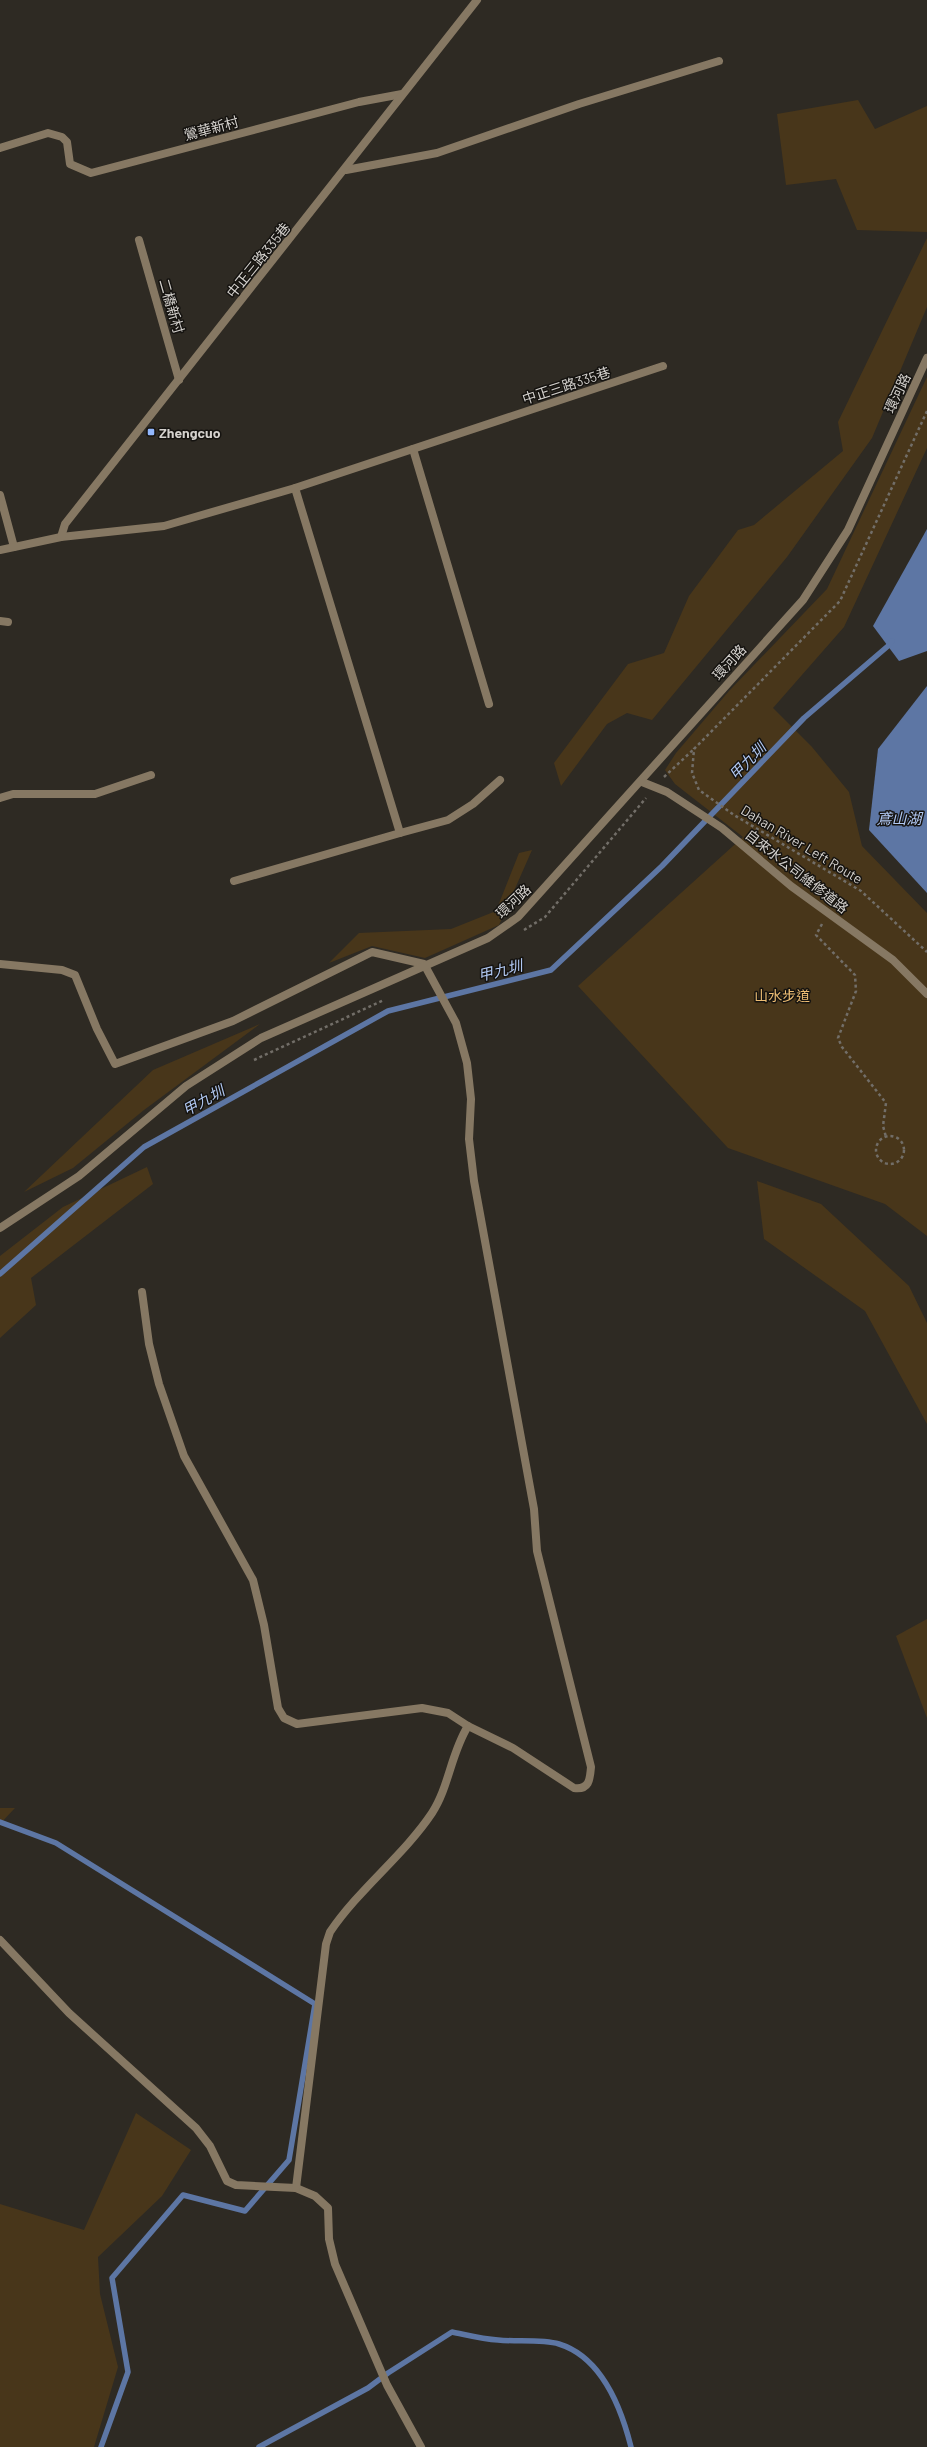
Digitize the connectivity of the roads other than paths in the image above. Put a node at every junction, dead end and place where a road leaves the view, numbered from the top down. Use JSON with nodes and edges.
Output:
{"nodes":[{"id":1,"x":477,"y":0,"type":"edge"},
{"id":2,"x":719,"y":61,"type":"dead end"},
{"id":3,"x":402,"y":94,"type":"junction"},
{"id":4,"x":0,"y":148,"type":"edge"},
{"id":5,"x":346,"y":170,"type":"junction"},
{"id":6,"x":139,"y":240,"type":"dead end"},
{"id":7,"x":927,"y":358,"type":"edge"},
{"id":8,"x":663,"y":366,"type":"dead end"},
{"id":9,"x":179,"y":380,"type":"junction"},
{"id":10,"x":413,"y":449,"type":"junction"},
{"id":11,"x":295,"y":488,"type":"junction"},
{"id":12,"x":0,"y":495,"type":"edge"},
{"id":13,"x":61,"y":537,"type":"junction"},
{"id":14,"x":14,"y":547,"type":"junction"},
{"id":15,"x":0,"y":550,"type":"edge"},
{"id":16,"x":489,"y":704,"type":"dead end"},
{"id":17,"x":151,"y":775,"type":"dead end"},
{"id":18,"x":500,"y":780,"type":"dead end"},
{"id":19,"x":642,"y":782,"type":"junction"},
{"id":20,"x":0,"y":798,"type":"edge"},
{"id":21,"x":400,"y":833,"type":"junction"},
{"id":22,"x":234,"y":881,"type":"dead end"},
{"id":23,"x":0,"y":964,"type":"edge"},
{"id":24,"x":424,"y":964,"type":"junction"},
{"id":25,"x":927,"y":994,"type":"edge"},
{"id":26,"x":0,"y":1228,"type":"edge"},
{"id":27,"x":142,"y":1292,"type":"dead end"},
{"id":28,"x":468,"y":1726,"type":"junction"},
{"id":29,"x":0,"y":1940,"type":"edge"},
{"id":30,"x":296,"y":2188,"type":"junction"},
{"id":31,"x":421,"y":2447,"type":"edge"}],
"edges":[{"from":1,"to":3,"type":"street","name":"中正三路335巷"},
{"from":2,"to":5,"type":"street"},
{"from":3,"to":4,"type":"street","name":"鶯華新村"},
{"from":3,"to":5,"type":"street","name":"中正三路335巷"},
{"from":5,"to":9,"type":"street","name":"中正三路335巷"},
{"from":6,"to":9,"type":"street","name":"二橋新村"},
{"from":7,"to":19,"type":"street","name":"環河路"},
{"from":8,"to":10,"type":"street","name":"中正三路335巷"},
{"from":9,"to":13,"type":"street","name":"中正三路335巷"},
{"from":10,"to":11,"type":"street","name":"中正三路335巷"},
{"from":10,"to":16,"type":"street"},
{"from":11,"to":13,"type":"street","name":"中正三路335巷"},
{"from":11,"to":21,"type":"street"},
{"from":12,"to":14,"type":"street"},
{"from":13,"to":14,"type":"street","name":"中正三路335巷"},
{"from":14,"to":15,"type":"street","name":"中正三路335巷"},
{"from":17,"to":20,"type":"street"},
{"from":18,"to":21,"type":"street"},
{"from":19,"to":24,"type":"street","name":"環河路"},
{"from":19,"to":25,"type":"street","name":"自來水公司維修道路"},
{"from":21,"to":22,"type":"street"},
{"from":23,"to":24,"type":"street"},
{"from":24,"to":26,"type":"street","name":"環河路"},
{"from":24,"to":28,"type":"street"},
{"from":27,"to":28,"type":"street"},
{"from":28,"to":30,"type":"street"},
{"from":29,"to":30,"type":"street"},
{"from":30,"to":31,"type":"street"}]}
